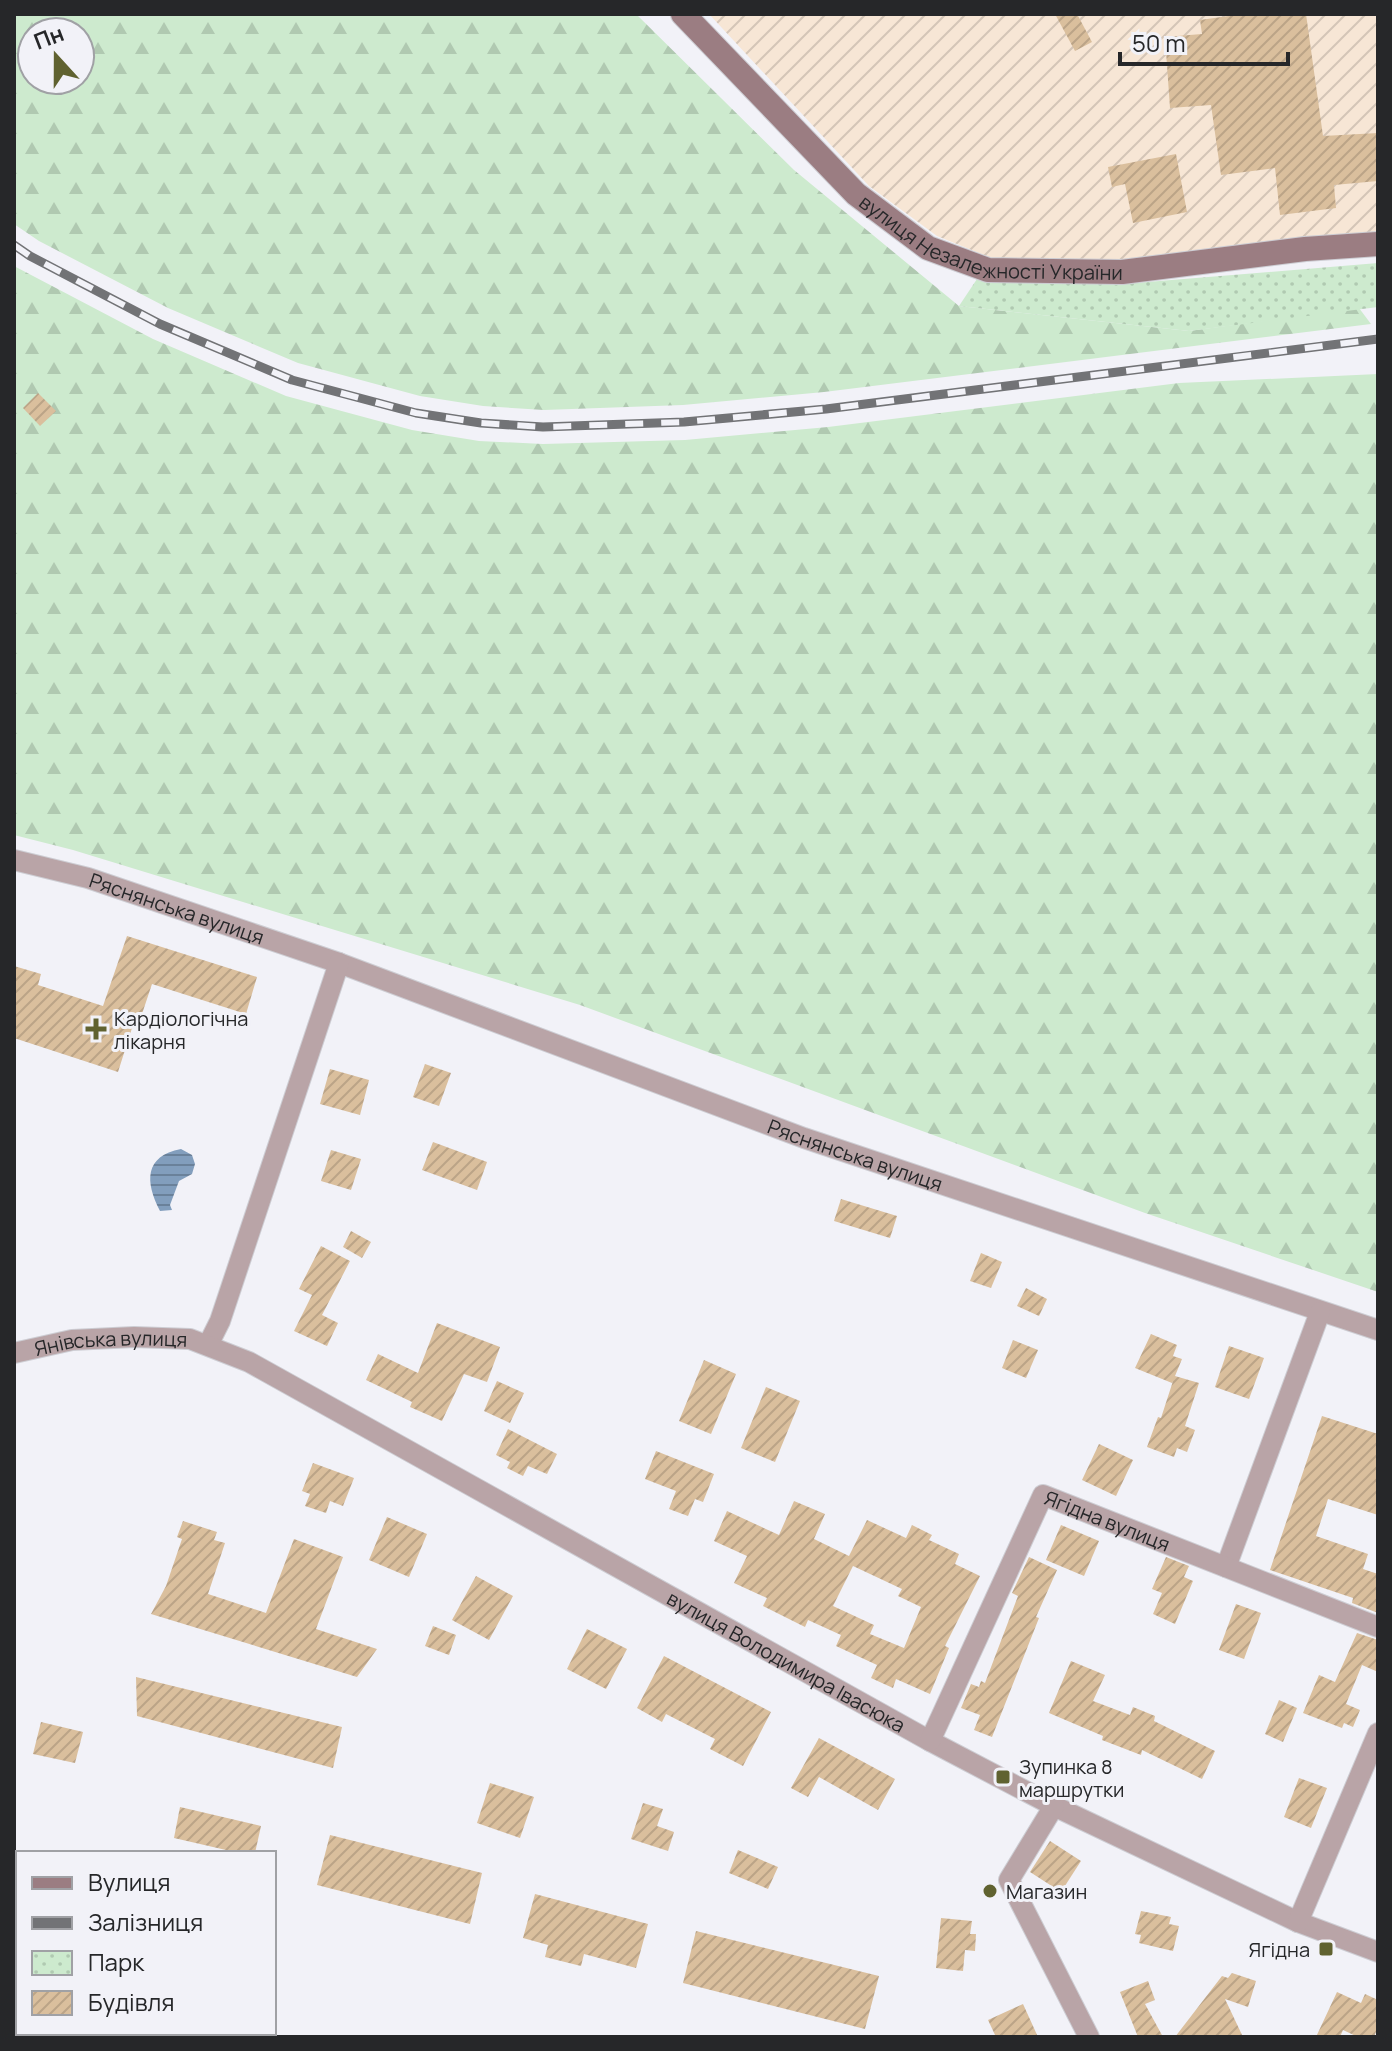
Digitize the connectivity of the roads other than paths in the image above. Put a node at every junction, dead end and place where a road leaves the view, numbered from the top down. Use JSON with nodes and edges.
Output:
{"nodes":[{"id":1,"x":683,"y":14,"type":"edge"},
{"id":2,"x":1378,"y":244,"type":"edge"},
{"id":3,"x":14,"y":860,"type":"edge"},
{"id":4,"x":339,"y":963,"type":"junction"},
{"id":5,"x":1320,"y":1312,"type":"junction"},
{"id":6,"x":1378,"y":1330,"type":"edge"},
{"id":7,"x":208,"y":1345,"type":"junction"},
{"id":8,"x":14,"y":1353,"type":"edge"},
{"id":9,"x":1226,"y":1567,"type":"junction"},
{"id":10,"x":1378,"y":1627,"type":"edge"},
{"id":11,"x":1378,"y":1733,"type":"edge"},
{"id":12,"x":930,"y":1741,"type":"junction"},
{"id":13,"x":1054,"y":1806,"type":"junction"},
{"id":14,"x":1298,"y":1922,"type":"junction"},
{"id":15,"x":1378,"y":1952,"type":"edge"},
{"id":16,"x":1089,"y":2037,"type":"edge"}],
"edges":[{"from":1,"to":2,"type":"main road","name":"вулиця Незалежності України"},
{"from":3,"to":4,"type":"street","name":"Ряснянська вулиця"},
{"from":4,"to":5,"type":"street","name":"Ряснянська вулиця"},
{"from":4,"to":7,"type":"street"},
{"from":5,"to":6,"type":"street","name":"Ряснянська вулиця"},
{"from":5,"to":9,"type":"street"},
{"from":7,"to":8,"type":"street","name":"Янівська вулиця"},
{"from":7,"to":12,"type":"street","name":"вулиця Володимира Івасюка"},
{"from":9,"to":10,"type":"street","name":"Ягідна вулиця"},
{"from":9,"to":12,"type":"street","name":"Ягідна вулиця"},
{"from":11,"to":14,"type":"street"},
{"from":12,"to":13,"type":"street","name":"вулиця Володимира Івасюка"},
{"from":13,"to":14,"type":"street","name":"вулиця Володимира Івасюка"},
{"from":13,"to":16,"type":"street"},
{"from":14,"to":15,"type":"street","name":"вулиця Володимира Івасюка"}]}
